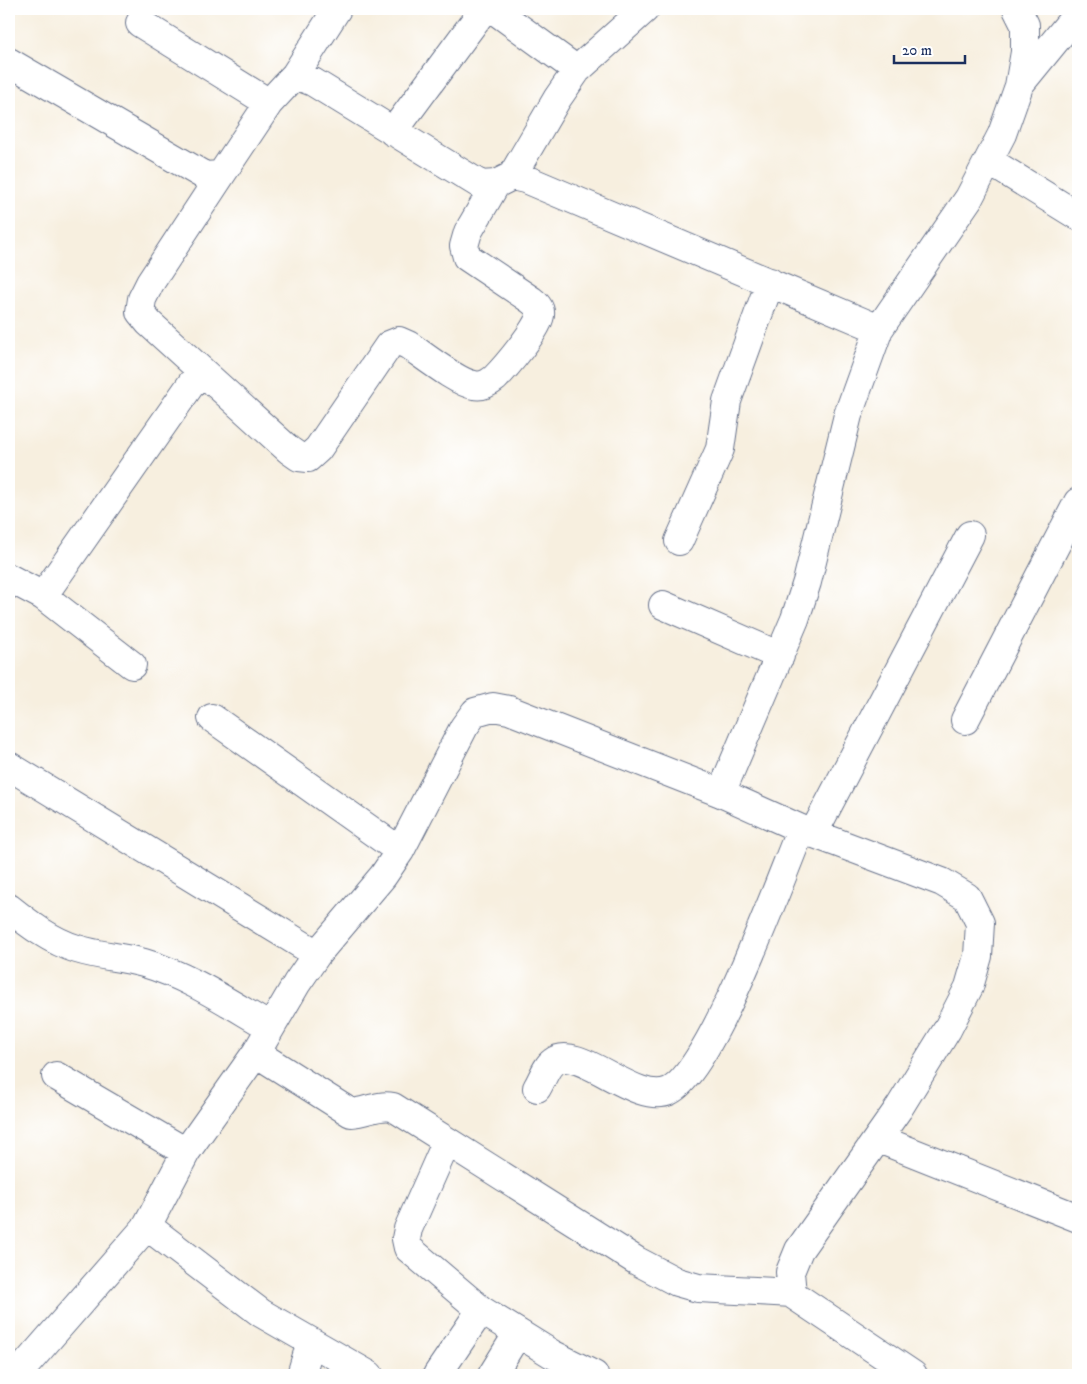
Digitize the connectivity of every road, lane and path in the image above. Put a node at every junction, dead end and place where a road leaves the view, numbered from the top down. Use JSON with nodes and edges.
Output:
{"nodes":[{"id":1,"x":337,"y":9,"type":"edge"},
{"id":2,"x":484,"y":9,"type":"edge"},
{"id":3,"x":493,"y":9,"type":"edge"},
{"id":4,"x":645,"y":9,"type":"edge"},
{"id":5,"x":1017,"y":9,"type":"edge"},
{"id":6,"x":1078,"y":13,"type":"edge"},
{"id":7,"x":140,"y":23,"type":"dead end"},
{"id":8,"x":9,"y":62,"type":"edge"},
{"id":9,"x":576,"y":70,"type":"junction"},
{"id":10,"x":295,"y":75,"type":"junction"},
{"id":11,"x":1019,"y":86,"type":"junction"},
{"id":12,"x":269,"y":103,"type":"junction"},
{"id":13,"x":393,"y":132,"type":"junction"},
{"id":14,"x":989,"y":161,"type":"junction"},
{"id":15,"x":221,"y":175,"type":"junction"},
{"id":16,"x":504,"y":180,"type":"junction"},
{"id":17,"x":1078,"y":216,"type":"edge"},
{"id":18,"x":770,"y":282,"type":"junction"},
{"id":19,"x":879,"y":329,"type":"junction"},
{"id":20,"x":201,"y":370,"type":"junction"},
{"id":21,"x":1078,"y":502,"type":"edge"},
{"id":22,"x":970,"y":535,"type":"dead end"},
{"id":23,"x":679,"y":541,"type":"dead end"},
{"id":24,"x":9,"y":578,"type":"edge"},
{"id":25,"x":43,"y":596,"type":"junction"},
{"id":26,"x":663,"y":605,"type":"dead end"},
{"id":27,"x":780,"y":656,"type":"junction"},
{"id":28,"x":132,"y":666,"type":"dead end"},
{"id":29,"x":212,"y":718,"type":"dead end"},
{"id":30,"x":965,"y":720,"type":"dead end"},
{"id":31,"x":9,"y":766,"type":"edge"},
{"id":32,"x":722,"y":793,"type":"junction"},
{"id":33,"x":807,"y":832,"type":"junction"},
{"id":34,"x":400,"y":851,"type":"junction"},
{"id":35,"x":9,"y":908,"type":"edge"},
{"id":36,"x":317,"y":954,"type":"junction"},
{"id":37,"x":270,"y":1027,"type":"junction"},
{"id":38,"x":256,"y":1053,"type":"junction"},
{"id":39,"x":56,"y":1076,"type":"dead end"},
{"id":40,"x":537,"y":1088,"type":"dead end"},
{"id":41,"x":879,"y":1139,"type":"junction"},
{"id":42,"x":448,"y":1141,"type":"junction"},
{"id":43,"x":186,"y":1152,"type":"junction"},
{"id":44,"x":1078,"y":1218,"type":"edge"},
{"id":45,"x":147,"y":1226,"type":"junction"},
{"id":46,"x":793,"y":1293,"type":"junction"},
{"id":47,"x":481,"y":1310,"type":"junction"},
{"id":48,"x":518,"y":1333,"type":"junction"},
{"id":49,"x":311,"y":1342,"type":"junction"},
{"id":50,"x":17,"y":1375,"type":"edge"},
{"id":51,"x":301,"y":1375,"type":"edge"},
{"id":52,"x":369,"y":1375,"type":"edge"},
{"id":53,"x":437,"y":1375,"type":"edge"},
{"id":54,"x":492,"y":1375,"type":"edge"},
{"id":55,"x":594,"y":1375,"type":"edge"},
{"id":56,"x":912,"y":1375,"type":"edge"}],
"edges":[{"from":1,"to":10,"type":"street"},
{"from":2,"to":13,"type":"street"},
{"from":3,"to":9,"type":"street"},
{"from":4,"to":9,"type":"street"},
{"from":5,"to":11,"type":"street"},
{"from":6,"to":11,"type":"street"},
{"from":7,"to":12,"type":"street"},
{"from":8,"to":15,"type":"street"},
{"from":9,"to":16,"type":"street"},
{"from":10,"to":12,"type":"street"},
{"from":10,"to":13,"type":"street"},
{"from":11,"to":14,"type":"street"},
{"from":12,"to":15,"type":"street"},
{"from":13,"to":16,"type":"street"},
{"from":14,"to":17,"type":"street"},
{"from":14,"to":19,"type":"street"},
{"from":15,"to":20,"type":"street"},
{"from":16,"to":18,"type":"street"},
{"from":16,"to":20,"type":"street"},
{"from":18,"to":19,"type":"street"},
{"from":18,"to":23,"type":"street"},
{"from":19,"to":27,"type":"street"},
{"from":20,"to":25,"type":"street"},
{"from":21,"to":30,"type":"street"},
{"from":22,"to":33,"type":"street"},
{"from":24,"to":25,"type":"street"},
{"from":25,"to":28,"type":"street"},
{"from":26,"to":27,"type":"street"},
{"from":27,"to":32,"type":"street"},
{"from":29,"to":34,"type":"street"},
{"from":31,"to":36,"type":"street"},
{"from":32,"to":33,"type":"street"},
{"from":32,"to":34,"type":"street"},
{"from":33,"to":40,"type":"street"},
{"from":33,"to":41,"type":"street"},
{"from":34,"to":36,"type":"street"},
{"from":35,"to":37,"type":"street"},
{"from":36,"to":37,"type":"street"},
{"from":37,"to":38,"type":"street"},
{"from":38,"to":42,"type":"street"},
{"from":38,"to":43,"type":"street"},
{"from":39,"to":43,"type":"street"},
{"from":41,"to":44,"type":"street"},
{"from":41,"to":46,"type":"street"},
{"from":42,"to":46,"type":"street"},
{"from":42,"to":47,"type":"street"},
{"from":43,"to":45,"type":"street"},
{"from":45,"to":49,"type":"street"},
{"from":45,"to":50,"type":"street"},
{"from":46,"to":56,"type":"street"},
{"from":47,"to":48,"type":"street"},
{"from":47,"to":53,"type":"street"},
{"from":48,"to":54,"type":"street"},
{"from":48,"to":55,"type":"street"},
{"from":49,"to":51,"type":"street"},
{"from":49,"to":52,"type":"street"}]}
